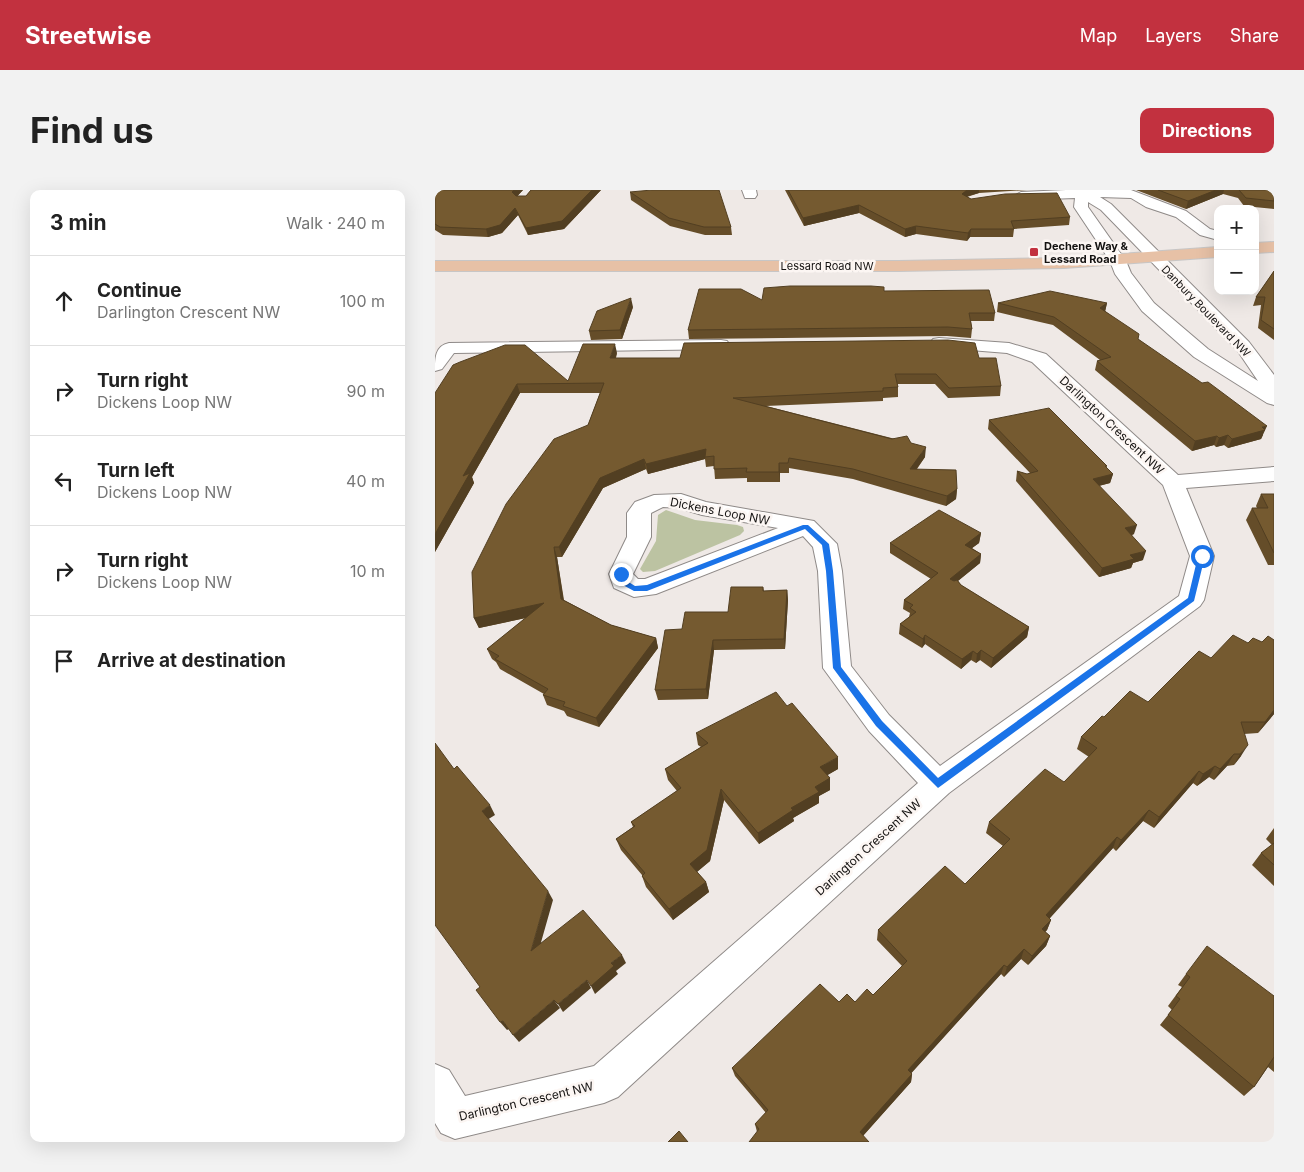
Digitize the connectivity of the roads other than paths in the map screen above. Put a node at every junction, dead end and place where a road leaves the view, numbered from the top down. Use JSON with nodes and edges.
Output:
{"nodes":[{"id":1,"x":1081,"y":192,"type":"edge"},
{"id":2,"x":1142,"y":192,"type":"edge"},
{"id":3,"x":1004,"y":196,"type":"edge"},
{"id":4,"x":1211,"y":234,"type":"edge"},
{"id":5,"x":1274,"y":247,"type":"edge"},
{"id":6,"x":1259,"y":248,"type":"edge"},
{"id":7,"x":1214,"y":252,"type":"edge"},
{"id":8,"x":1154,"y":258,"type":"junction"},
{"id":9,"x":1118,"y":260,"type":"junction"},
{"id":10,"x":435,"y":266,"type":"edge"},
{"id":11,"x":917,"y":344,"type":"edge"},
{"id":12,"x":738,"y":345,"type":"edge"},
{"id":13,"x":435,"y":365,"type":"edge"},
{"id":14,"x":1274,"y":389,"type":"edge"},
{"id":15,"x":1274,"y":399,"type":"edge"},
{"id":16,"x":1274,"y":474,"type":"edge"},
{"id":17,"x":1173,"y":482,"type":"junction"},
{"id":18,"x":806,"y":526,"type":"junction"},
{"id":19,"x":938,"y":784,"type":"junction"},
{"id":20,"x":435,"y":1084,"type":"edge"}],
"edges":[{"from":1,"to":2,"type":"street"},
{"from":1,"to":3,"type":"street"},
{"from":1,"to":8,"type":"street","name":"Danbury Boulevard NW"},
{"from":1,"to":9,"type":"street","name":"Danbury Boulevard NW"},
{"from":2,"to":4,"type":"street"},
{"from":4,"to":7,"type":"street"},
{"from":5,"to":6,"type":"main road"},
{"from":7,"to":8,"type":"main road","name":"Lessard Road NW"},
{"from":8,"to":9,"type":"main road","name":"Lessard Road NW"},
{"from":8,"to":14,"type":"street","name":"Danbury Boulevard NW"},
{"from":9,"to":10,"type":"main road","name":"Lessard Road NW"},
{"from":9,"to":15,"type":"street","name":"Danbury Boulevard NW"},
{"from":11,"to":17,"type":"street","name":"Darlington Crescent NW"},
{"from":12,"to":13,"type":"street"},
{"from":16,"to":17,"type":"street"},
{"from":17,"to":19,"type":"street","name":"Darlington Crescent NW"},
{"from":18,"to":18,"type":"street","name":"Dickens Loop NW"},
{"from":18,"to":19,"type":"street"},
{"from":19,"to":20,"type":"street","name":"Darlington Crescent NW"}]}
